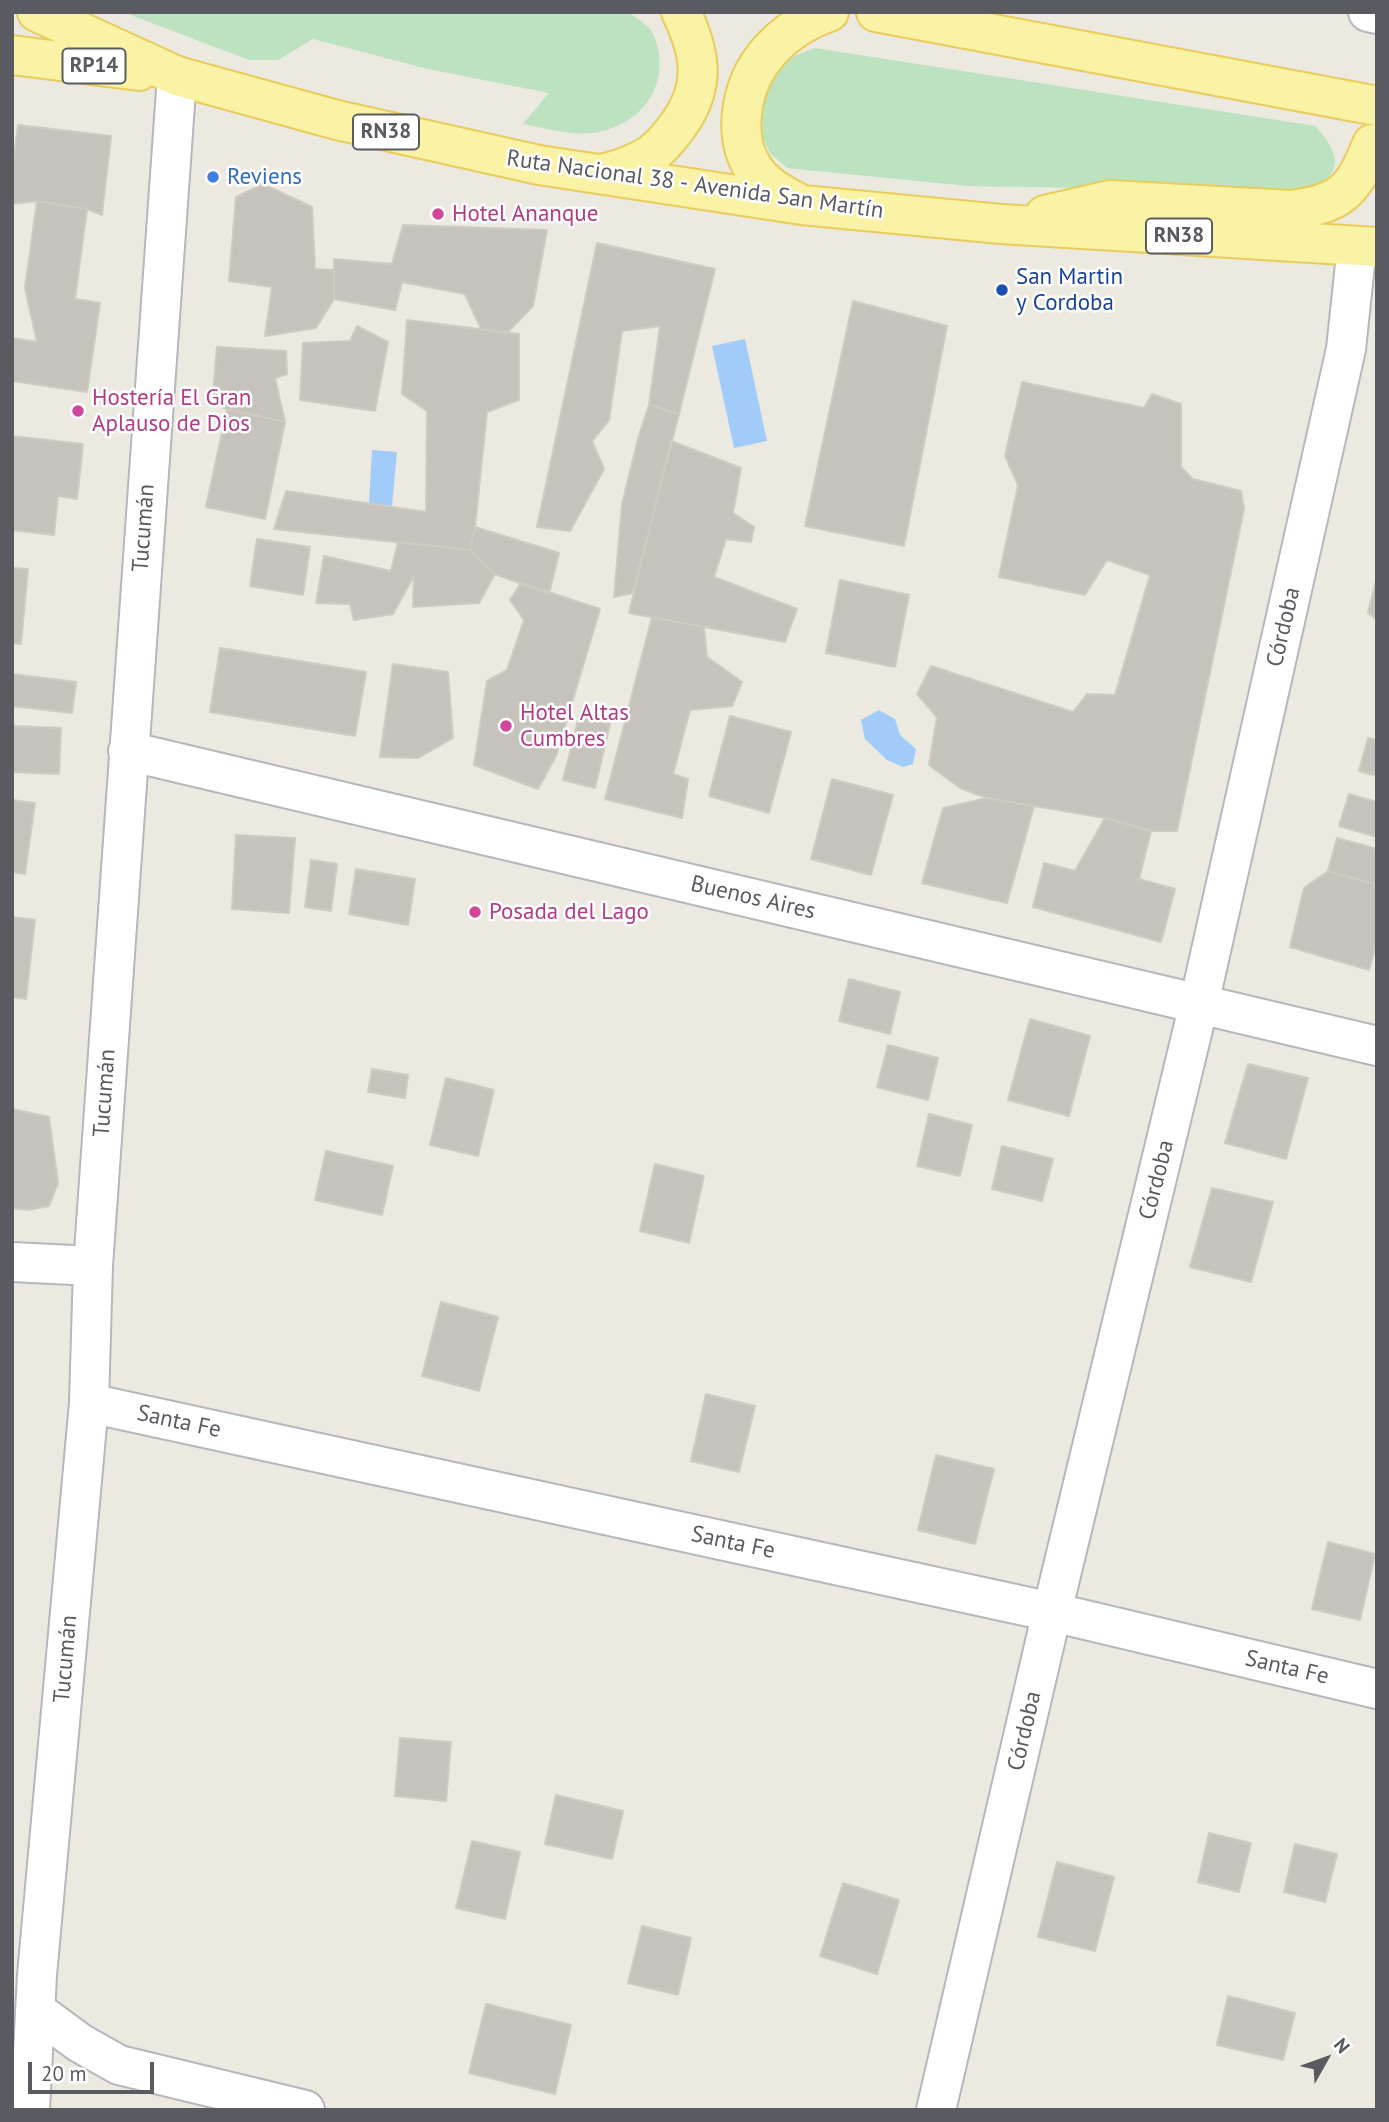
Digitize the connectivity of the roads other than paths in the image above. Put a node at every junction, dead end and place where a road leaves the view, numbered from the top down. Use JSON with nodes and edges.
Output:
{"nodes":[{"id":1,"x":37,"y":12,"type":"edge"},
{"id":2,"x":681,"y":12,"type":"edge"},
{"id":3,"x":829,"y":12,"type":"edge"},
{"id":4,"x":876,"y":12,"type":"edge"},
{"id":5,"x":1368,"y":12,"type":"edge"},
{"id":6,"x":1377,"y":14,"type":"edge"},
{"id":7,"x":12,"y":55,"type":"edge"},
{"id":8,"x":177,"y":76,"type":"junction"},
{"id":9,"x":1377,"y":106,"type":"edge"},
{"id":10,"x":1374,"y":130,"type":"edge"},
{"id":11,"x":599,"y":175,"type":"junction"},
{"id":12,"x":802,"y":205,"type":"junction"},
{"id":13,"x":1001,"y":224,"type":"junction"},
{"id":14,"x":1367,"y":246,"type":"edge"},
{"id":15,"x":128,"y":751,"type":"junction"},
{"id":16,"x":1199,"y":1003,"type":"junction"},
{"id":17,"x":1377,"y":1046,"type":"edge"},
{"id":18,"x":12,"y":1262,"type":"edge"},
{"id":19,"x":93,"y":1266,"type":"junction"},
{"id":20,"x":89,"y":1403,"type":"junction"},
{"id":21,"x":1052,"y":1612,"type":"junction"},
{"id":22,"x":1377,"y":1689,"type":"edge"},
{"id":23,"x":28,"y":1986,"type":"edge"},
{"id":24,"x":30,"y":2110,"type":"edge"},
{"id":25,"x":305,"y":2110,"type":"edge"},
{"id":26,"x":936,"y":2110,"type":"edge"}],
"edges":[{"from":1,"to":8,"type":"main road","name":"Ruta Nacional 38 - Avenida San Martín","number":"RN38"},
{"from":2,"to":11,"type":"main road"},
{"from":3,"to":12,"type":"main road"},
{"from":4,"to":9,"type":"main road"},
{"from":5,"to":6,"type":"street"},
{"from":7,"to":8,"type":"main road","number":"RP14"},
{"from":8,"to":11,"type":"main road","name":"Ruta Nacional 38 - Avenida San Martín","number":"RN38"},
{"from":8,"to":15,"type":"street","name":"Tucumán"},
{"from":10,"to":13,"type":"main road"},
{"from":10,"to":14,"type":"main road"},
{"from":11,"to":12,"type":"main road","name":"Ruta Nacional 38 - Avenida San Martín","number":"RN38"},
{"from":12,"to":13,"type":"main road","name":"Ruta Nacional 38 - Avenida San Martín","number":"RN38"},
{"from":13,"to":14,"type":"main road","name":"Ruta Nacional 38 - Avenida San Martín","number":"RN38"},
{"from":14,"to":16,"type":"street","name":"Córdoba"},
{"from":15,"to":16,"type":"street","name":"Buenos Aires"},
{"from":15,"to":19,"type":"street","name":"Tucumán"},
{"from":16,"to":17,"type":"street","name":"Buenos Aires"},
{"from":16,"to":21,"type":"street","name":"Córdoba"},
{"from":18,"to":19,"type":"street"},
{"from":19,"to":20,"type":"street","name":"Tucumán"},
{"from":20,"to":21,"type":"street","name":"Santa Fe"},
{"from":20,"to":23,"type":"street","name":"Tucumán"},
{"from":21,"to":22,"type":"street","name":"Santa Fe"},
{"from":21,"to":26,"type":"street","name":"Córdoba"},
{"from":23,"to":24,"type":"street","name":"Tucumán"},
{"from":23,"to":25,"type":"street"}]}
